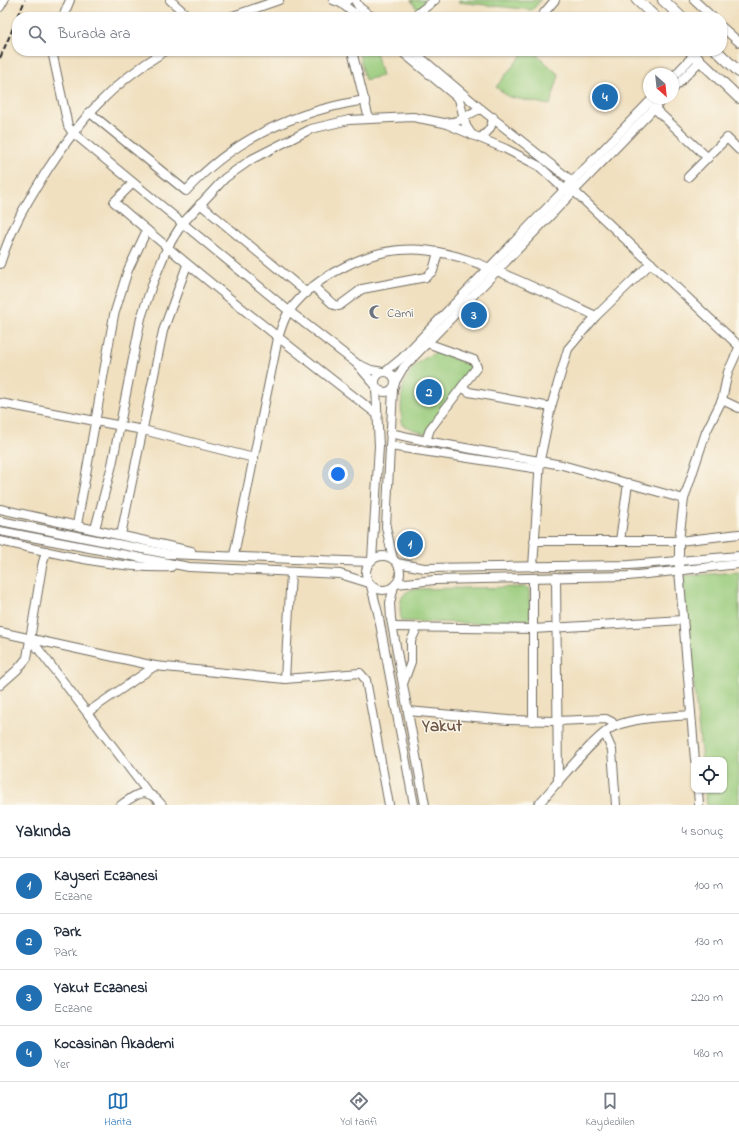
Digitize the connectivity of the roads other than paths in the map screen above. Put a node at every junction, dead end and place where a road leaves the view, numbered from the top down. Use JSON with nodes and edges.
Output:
{"nodes":[{"id":1,"x":4,"y":0,"type":"edge"},
{"id":2,"x":70,"y":0,"type":"edge"},
{"id":3,"x":170,"y":0,"type":"edge"},
{"id":4,"x":279,"y":0,"type":"edge"},
{"id":5,"x":355,"y":0,"type":"edge"},
{"id":6,"x":435,"y":0,"type":"edge"},
{"id":7,"x":555,"y":0,"type":"edge"},
{"id":8,"x":637,"y":0,"type":"edge"},
{"id":9,"x":663,"y":0,"type":"edge"},
{"id":10,"x":694,"y":0,"type":"edge"},
{"id":11,"x":341,"y":1,"type":"edge"},
{"id":12,"x":0,"y":7,"type":"edge"},
{"id":13,"x":65,"y":12,"type":"edge"},
{"id":14,"x":183,"y":12,"type":"edge"},
{"id":15,"x":244,"y":12,"type":"edge"},
{"id":16,"x":348,"y":12,"type":"edge"},
{"id":17,"x":366,"y":12,"type":"edge"},
{"id":18,"x":420,"y":12,"type":"edge"},
{"id":19,"x":545,"y":12,"type":"edge"},
{"id":20,"x":650,"y":12,"type":"edge"},
{"id":21,"x":676,"y":12,"type":"edge"},
{"id":22,"x":707,"y":12,"type":"edge"},
{"id":23,"x":727,"y":31,"type":"edge"},
{"id":24,"x":739,"y":42,"type":"edge"},
{"id":25,"x":53,"y":56,"type":"edge"},
{"id":26,"x":158,"y":56,"type":"edge"},
{"id":27,"x":353,"y":56,"type":"edge"},
{"id":28,"x":407,"y":56,"type":"edge"},
{"id":29,"x":419,"y":56,"type":"edge"},
{"id":30,"x":694,"y":56,"type":"edge"},
{"id":31,"x":694,"y":56,"type":"edge"},
{"id":32,"x":696,"y":56,"type":"edge"},
{"id":33,"x":722,"y":56,"type":"edge"},
{"id":34,"x":679,"y":71,"type":"edge"},
{"id":35,"x":739,"y":72,"type":"edge"},
{"id":36,"x":679,"y":79,"type":"edge"},
{"id":37,"x":739,"y":98,"type":"edge"},
{"id":38,"x":365,"y":100,"type":"junction"},
{"id":39,"x":647,"y":104,"type":"edge"},
{"id":40,"x":658,"y":104,"type":"edge"},
{"id":41,"x":654,"y":108,"type":"junction"},
{"id":42,"x":481,"y":109,"type":"junction"},
{"id":43,"x":89,"y":112,"type":"junction"},
{"id":44,"x":493,"y":117,"type":"junction"},
{"id":45,"x":465,"y":118,"type":"junction"},
{"id":46,"x":369,"y":119,"type":"junction"},
{"id":47,"x":444,"y":123,"type":"junction"},
{"id":48,"x":72,"y":132,"type":"junction"},
{"id":49,"x":476,"y":137,"type":"junction"},
{"id":50,"x":739,"y":150,"type":"edge"},
{"id":51,"x":708,"y":158,"type":"junction"},
{"id":52,"x":688,"y":177,"type":"dead end"},
{"id":53,"x":573,"y":182,"type":"junction"},
{"id":54,"x":133,"y":183,"type":"junction"},
{"id":55,"x":565,"y":190,"type":"junction"},
{"id":56,"x":574,"y":191,"type":"junction"},
{"id":57,"x":200,"y":204,"type":"junction"},
{"id":58,"x":182,"y":224,"type":"junction"},
{"id":59,"x":146,"y":230,"type":"junction"},
{"id":60,"x":167,"y":248,"type":"junction"},
{"id":61,"x":438,"y":252,"type":"junction"},
{"id":62,"x":651,"y":263,"type":"junction"},
{"id":63,"x":0,"y":264,"type":"edge"},
{"id":64,"x":187,"y":264,"type":"junction"},
{"id":65,"x":494,"y":269,"type":"junction"},
{"id":66,"x":314,"y":287,"type":"junction"},
{"id":67,"x":307,"y":293,"type":"junction"},
{"id":68,"x":289,"y":311,"type":"junction"},
{"id":69,"x":596,"y":316,"type":"junction"},
{"id":70,"x":278,"y":338,"type":"junction"},
{"id":71,"x":427,"y":343,"type":"junction"},
{"id":72,"x":739,"y":347,"type":"edge"},
{"id":73,"x":356,"y":363,"type":"junction"},
{"id":74,"x":384,"y":372,"type":"junction"},
{"id":75,"x":394,"y":385,"type":"junction"},
{"id":76,"x":375,"y":387,"type":"junction"},
{"id":77,"x":462,"y":388,"type":"junction"},
{"id":78,"x":722,"y":400,"type":"junction"},
{"id":79,"x":0,"y":403,"type":"edge"},
{"id":80,"x":551,"y":407,"type":"junction"},
{"id":81,"x":739,"y":408,"type":"edge"},
{"id":82,"x":378,"y":415,"type":"junction"},
{"id":83,"x":94,"y":421,"type":"junction"},
{"id":84,"x":118,"y":426,"type":"junction"},
{"id":85,"x":143,"y":430,"type":"junction"},
{"id":86,"x":390,"y":433,"type":"junction"},
{"id":87,"x":426,"y":441,"type":"junction"},
{"id":88,"x":390,"y":446,"type":"junction"},
{"id":89,"x":254,"y":458,"type":"junction"},
{"id":90,"x":540,"y":460,"type":"junction"},
{"id":91,"x":539,"y":469,"type":"junction"},
{"id":92,"x":628,"y":483,"type":"junction"},
{"id":93,"x":684,"y":499,"type":"junction"},
{"id":94,"x":0,"y":509,"type":"edge"},
{"id":95,"x":0,"y":521,"type":"edge"},
{"id":96,"x":77,"y":525,"type":"junction"},
{"id":97,"x":95,"y":529,"type":"junction"},
{"id":98,"x":0,"y":531,"type":"edge"},
{"id":99,"x":739,"y":534,"type":"edge"},
{"id":100,"x":121,"y":535,"type":"junction"},
{"id":101,"x":0,"y":541,"type":"edge"},
{"id":102,"x":534,"y":541,"type":"junction"},
{"id":103,"x":620,"y":541,"type":"junction"},
{"id":104,"x":679,"y":541,"type":"junction"},
{"id":105,"x":46,"y":551,"type":"junction"},
{"id":106,"x":207,"y":555,"type":"junction"},
{"id":107,"x":234,"y":555,"type":"junction"},
{"id":108,"x":739,"y":556,"type":"edge"},
{"id":109,"x":371,"y":561,"type":"junction"},
{"id":110,"x":395,"y":561,"type":"junction"},
{"id":111,"x":739,"y":564,"type":"edge"},
{"id":112,"x":679,"y":566,"type":"junction"},
{"id":113,"x":188,"y":567,"type":"junction"},
{"id":114,"x":533,"y":567,"type":"junction"},
{"id":115,"x":291,"y":572,"type":"junction"},
{"id":116,"x":556,"y":577,"type":"junction"},
{"id":117,"x":533,"y":578,"type":"junction"},
{"id":118,"x":370,"y":584,"type":"junction"},
{"id":119,"x":395,"y":585,"type":"junction"},
{"id":120,"x":683,"y":620,"type":"junction"},
{"id":121,"x":393,"y":627,"type":"junction"},
{"id":122,"x":417,"y":628,"type":"junction"},
{"id":123,"x":556,"y":628,"type":"junction"},
{"id":124,"x":533,"y":629,"type":"junction"},
{"id":125,"x":0,"y":632,"type":"edge"},
{"id":126,"x":30,"y":638,"type":"junction"},
{"id":127,"x":155,"y":666,"type":"junction"},
{"id":128,"x":285,"y":679,"type":"junction"},
{"id":129,"x":0,"y":685,"type":"edge"},
{"id":130,"x":403,"y":685,"type":"junction"},
{"id":131,"x":408,"y":711,"type":"junction"},
{"id":132,"x":88,"y":712,"type":"junction"},
{"id":133,"x":691,"y":715,"type":"junction"},
{"id":134,"x":533,"y":721,"type":"junction"},
{"id":135,"x":556,"y":721,"type":"junction"},
{"id":136,"x":614,"y":726,"type":"junction"},
{"id":137,"x":605,"y":734,"type":"junction"},
{"id":138,"x":695,"y":757,"type":"edge"},
{"id":139,"x":558,"y":783,"type":"junction"},
{"id":140,"x":698,"y":793,"type":"edge"},
{"id":141,"x":149,"y":794,"type":"junction"},
{"id":142,"x":122,"y":805,"type":"edge"},
{"id":143,"x":162,"y":805,"type":"edge"},
{"id":144,"x":389,"y":805,"type":"edge"},
{"id":145,"x":414,"y":805,"type":"edge"},
{"id":146,"x":425,"y":805,"type":"edge"},
{"id":147,"x":538,"y":805,"type":"edge"},
{"id":148,"x":616,"y":805,"type":"edge"},
{"id":149,"x":699,"y":805,"type":"edge"}],
"edges":[{"from":1,"to":12,"type":"street"},
{"from":2,"to":13,"type":"street"},
{"from":3,"to":14,"type":"street"},
{"from":4,"to":15,"type":"street"},
{"from":5,"to":17,"type":"street"},
{"from":6,"to":18,"type":"street"},
{"from":7,"to":19,"type":"street"},
{"from":8,"to":20,"type":"main road"},
{"from":9,"to":21,"type":"main road"},
{"from":10,"to":22,"type":"street"},
{"from":11,"to":16,"type":"street"},
{"from":23,"to":24,"type":"street"},
{"from":25,"to":48,"type":"street"},
{"from":26,"to":43,"type":"street"},
{"from":27,"to":38,"type":"street"},
{"from":28,"to":45,"type":"street"},
{"from":29,"to":42,"type":"street"},
{"from":30,"to":34,"type":"street"},
{"from":31,"to":36,"type":"street"},
{"from":32,"to":37,"type":"main road"},
{"from":33,"to":35,"type":"main road"},
{"from":38,"to":43,"type":"street"},
{"from":38,"to":46,"type":"street"},
{"from":39,"to":53,"type":"street"},
{"from":40,"to":41,"type":"street"},
{"from":41,"to":51,"type":"street"},
{"from":41,"to":56,"type":"street"},
{"from":42,"to":44,"type":"street"},
{"from":42,"to":45,"type":"street"},
{"from":43,"to":48,"type":"street"},
{"from":44,"to":49,"type":"street"},
{"from":44,"to":53,"type":"street"},
{"from":45,"to":47,"type":"street"},
{"from":45,"to":49,"type":"street"},
{"from":46,"to":47,"type":"street"},
{"from":46,"to":57,"type":"street"},
{"from":47,"to":49,"type":"street"},
{"from":48,"to":54,"type":"street"},
{"from":48,"to":63,"type":"street"},
{"from":49,"to":55,"type":"street"},
{"from":50,"to":51,"type":"street"},
{"from":51,"to":52,"type":"street"},
{"from":53,"to":55,"type":"street"},
{"from":53,"to":56,"type":"street"},
{"from":54,"to":58,"type":"street"},
{"from":54,"to":59,"type":"street"},
{"from":55,"to":56,"type":"street"},
{"from":55,"to":65,"type":"street"},
{"from":56,"to":62,"type":"street"},
{"from":56,"to":65,"type":"street"},
{"from":57,"to":58,"type":"street"},
{"from":57,"to":67,"type":"street"},
{"from":58,"to":60,"type":"street"},
{"from":58,"to":68,"type":"street"},
{"from":59,"to":60,"type":"street"},
{"from":59,"to":83,"type":"street"},
{"from":60,"to":64,"type":"street"},
{"from":60,"to":84,"type":"street"},
{"from":61,"to":65,"type":"street"},
{"from":61,"to":66,"type":"street"},
{"from":61,"to":66,"type":"street"},
{"from":62,"to":69,"type":"street"},
{"from":62,"to":72,"type":"street"},
{"from":64,"to":70,"type":"street"},
{"from":64,"to":85,"type":"street"},
{"from":65,"to":69,"type":"street"},
{"from":65,"to":71,"type":"street"},
{"from":65,"to":74,"type":"street"},
{"from":66,"to":67,"type":"street"},
{"from":67,"to":68,"type":"street"},
{"from":68,"to":70,"type":"street"},
{"from":68,"to":73,"type":"street"},
{"from":69,"to":80,"type":"street"},
{"from":70,"to":82,"type":"street"},
{"from":70,"to":89,"type":"street"},
{"from":71,"to":75,"type":"street"},
{"from":71,"to":77,"type":"street"},
{"from":72,"to":78,"type":"street"},
{"from":73,"to":74,"type":"street"},
{"from":73,"to":76,"type":"street"},
{"from":74,"to":75,"type":"street"},
{"from":74,"to":76,"type":"street"},
{"from":75,"to":76,"type":"street"},
{"from":75,"to":86,"type":"street"},
{"from":76,"to":82,"type":"street"},
{"from":77,"to":80,"type":"street"},
{"from":77,"to":87,"type":"street"},
{"from":78,"to":81,"type":"street"},
{"from":78,"to":93,"type":"street"},
{"from":79,"to":83,"type":"street"},
{"from":80,"to":90,"type":"street"},
{"from":82,"to":109,"type":"street"},
{"from":83,"to":84,"type":"street"},
{"from":83,"to":96,"type":"street"},
{"from":84,"to":85,"type":"street"},
{"from":84,"to":97,"type":"street"},
{"from":85,"to":89,"type":"street"},
{"from":85,"to":100,"type":"street"},
{"from":86,"to":87,"type":"street"},
{"from":86,"to":88,"type":"street"},
{"from":87,"to":90,"type":"street"},
{"from":88,"to":91,"type":"street"},
{"from":88,"to":110,"type":"street"},
{"from":89,"to":107,"type":"street"},
{"from":90,"to":91,"type":"street"},
{"from":90,"to":92,"type":"street"},
{"from":91,"to":102,"type":"street"},
{"from":92,"to":93,"type":"street"},
{"from":92,"to":103,"type":"street"},
{"from":93,"to":104,"type":"street"},
{"from":94,"to":96,"type":"street"},
{"from":95,"to":106,"type":"street"},
{"from":96,"to":97,"type":"street"},
{"from":97,"to":100,"type":"street"},
{"from":98,"to":113,"type":"street"},
{"from":99,"to":104,"type":"street"},
{"from":100,"to":106,"type":"street"},
{"from":101,"to":105,"type":"street"},
{"from":102,"to":103,"type":"street"},
{"from":102,"to":114,"type":"street"},
{"from":103,"to":104,"type":"street"},
{"from":104,"to":112,"type":"street"},
{"from":105,"to":113,"type":"street"},
{"from":105,"to":126,"type":"street"},
{"from":106,"to":107,"type":"street"},
{"from":107,"to":109,"type":"street"},
{"from":108,"to":112,"type":"street"},
{"from":109,"to":110,"type":"street"},
{"from":109,"to":118,"type":"street"},
{"from":110,"to":114,"type":"street"},
{"from":110,"to":119,"type":"street"},
{"from":111,"to":112,"type":"street"},
{"from":112,"to":114,"type":"street"},
{"from":112,"to":116,"type":"street"},
{"from":112,"to":120,"type":"street"},
{"from":113,"to":115,"type":"street"},
{"from":115,"to":118,"type":"street"},
{"from":115,"to":128,"type":"street"},
{"from":116,"to":117,"type":"street"},
{"from":116,"to":123,"type":"street"},
{"from":117,"to":119,"type":"street"},
{"from":117,"to":124,"type":"street"},
{"from":118,"to":119,"type":"street"},
{"from":118,"to":145,"type":"street"},
{"from":119,"to":121,"type":"street"},
{"from":120,"to":123,"type":"street"},
{"from":120,"to":133,"type":"street"},
{"from":121,"to":122,"type":"street"},
{"from":121,"to":130,"type":"street"},
{"from":122,"to":124,"type":"street"},
{"from":122,"to":130,"type":"street"},
{"from":123,"to":124,"type":"street"},
{"from":123,"to":135,"type":"street"},
{"from":124,"to":134,"type":"street"},
{"from":125,"to":126,"type":"street"},
{"from":126,"to":127,"type":"street"},
{"from":126,"to":129,"type":"street"},
{"from":126,"to":132,"type":"street"},
{"from":127,"to":128,"type":"street"},
{"from":127,"to":132,"type":"street"},
{"from":128,"to":144,"type":"street"},
{"from":130,"to":131,"type":"street"},
{"from":131,"to":134,"type":"street"},
{"from":131,"to":146,"type":"street"},
{"from":132,"to":141,"type":"street"},
{"from":133,"to":136,"type":"street"},
{"from":133,"to":138,"type":"street"},
{"from":134,"to":135,"type":"street"},
{"from":135,"to":136,"type":"street"},
{"from":135,"to":139,"type":"street"},
{"from":136,"to":137,"type":"street"},
{"from":137,"to":139,"type":"street"},
{"from":137,"to":148,"type":"street"},
{"from":139,"to":147,"type":"street"},
{"from":140,"to":149,"type":"street"},
{"from":141,"to":142,"type":"street"},
{"from":141,"to":143,"type":"street"}]}
